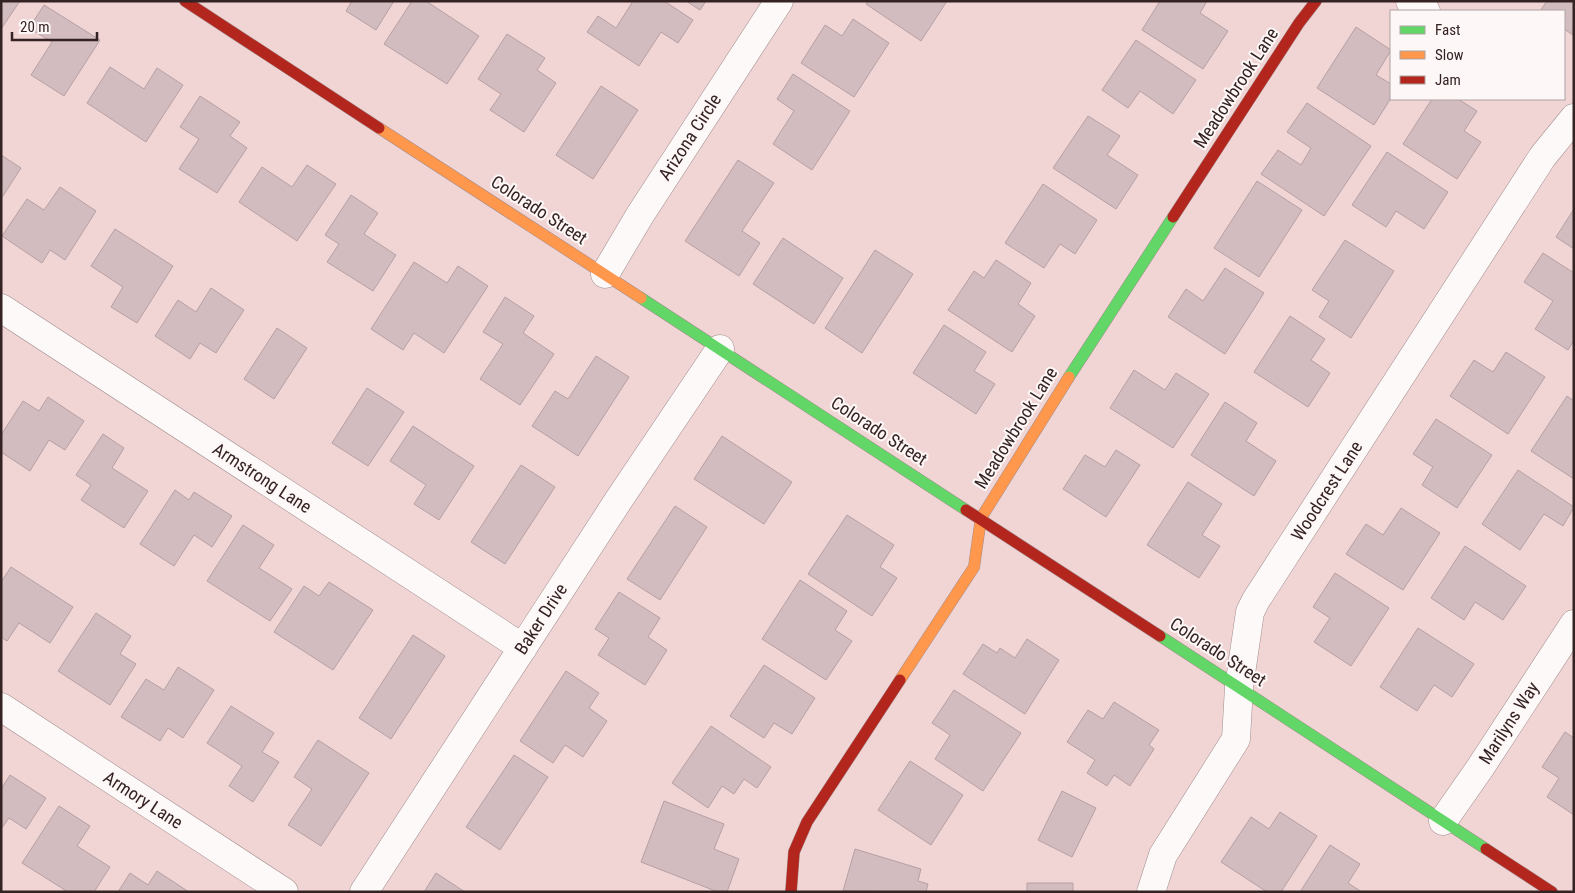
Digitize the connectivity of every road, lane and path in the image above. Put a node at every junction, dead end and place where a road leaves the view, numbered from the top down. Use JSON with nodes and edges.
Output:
{"nodes":[{"id":1,"x":185,"y":1,"type":"edge"},
{"id":2,"x":778,"y":1,"type":"edge"},
{"id":3,"x":1316,"y":1,"type":"edge"},
{"id":4,"x":1410,"y":1,"type":"edge"},
{"id":5,"x":1424,"y":10,"type":"edge"},
{"id":6,"x":1562,"y":100,"type":"edge"},
{"id":7,"x":1574,"y":107,"type":"edge"},
{"id":8,"x":1574,"y":118,"type":"edge"},
{"id":9,"x":605,"y":274,"type":"junction"},
{"id":10,"x":1,"y":308,"type":"edge"},
{"id":11,"x":720,"y":349,"type":"junction"},
{"id":12,"x":981,"y":518,"type":"junction"},
{"id":13,"x":1574,"y":624,"type":"edge"},
{"id":14,"x":523,"y":648,"type":"junction"},
{"id":15,"x":1239,"y":687,"type":"junction"},
{"id":16,"x":1,"y":707,"type":"edge"},
{"id":17,"x":1443,"y":820,"type":"junction"},
{"id":18,"x":284,"y":892,"type":"edge"},
{"id":19,"x":364,"y":892,"type":"edge"},
{"id":20,"x":791,"y":892,"type":"edge"},
{"id":21,"x":1151,"y":892,"type":"edge"},
{"id":22,"x":1552,"y":892,"type":"edge"}],
"edges":[{"from":1,"to":9,"type":"street","name":"Colorado Street"},
{"from":2,"to":9,"type":"street","name":"Arizona Circle"},
{"from":3,"to":12,"type":"street","name":"Meadowbrook Lane"},
{"from":4,"to":5,"type":"street"},
{"from":6,"to":7,"type":"street"},
{"from":8,"to":15,"type":"street","name":"Woodcrest Lane"},
{"from":9,"to":11,"type":"street","name":"Colorado Street"},
{"from":10,"to":14,"type":"street","name":"Armstrong Lane"},
{"from":11,"to":12,"type":"street","name":"Colorado Street"},
{"from":11,"to":14,"type":"street","name":"Baker Drive"},
{"from":12,"to":15,"type":"street","name":"Colorado Street"},
{"from":12,"to":20,"type":"street","name":"Meadowbrook Lane"},
{"from":13,"to":17,"type":"street","name":"Marilyns Way"},
{"from":14,"to":19,"type":"street","name":"Baker Drive"},
{"from":15,"to":17,"type":"street","name":"Colorado Street"},
{"from":15,"to":21,"type":"street","name":"Woodcrest Lane"},
{"from":16,"to":18,"type":"street","name":"Armory Lane"},
{"from":17,"to":22,"type":"street","name":"Colorado Street"}]}
